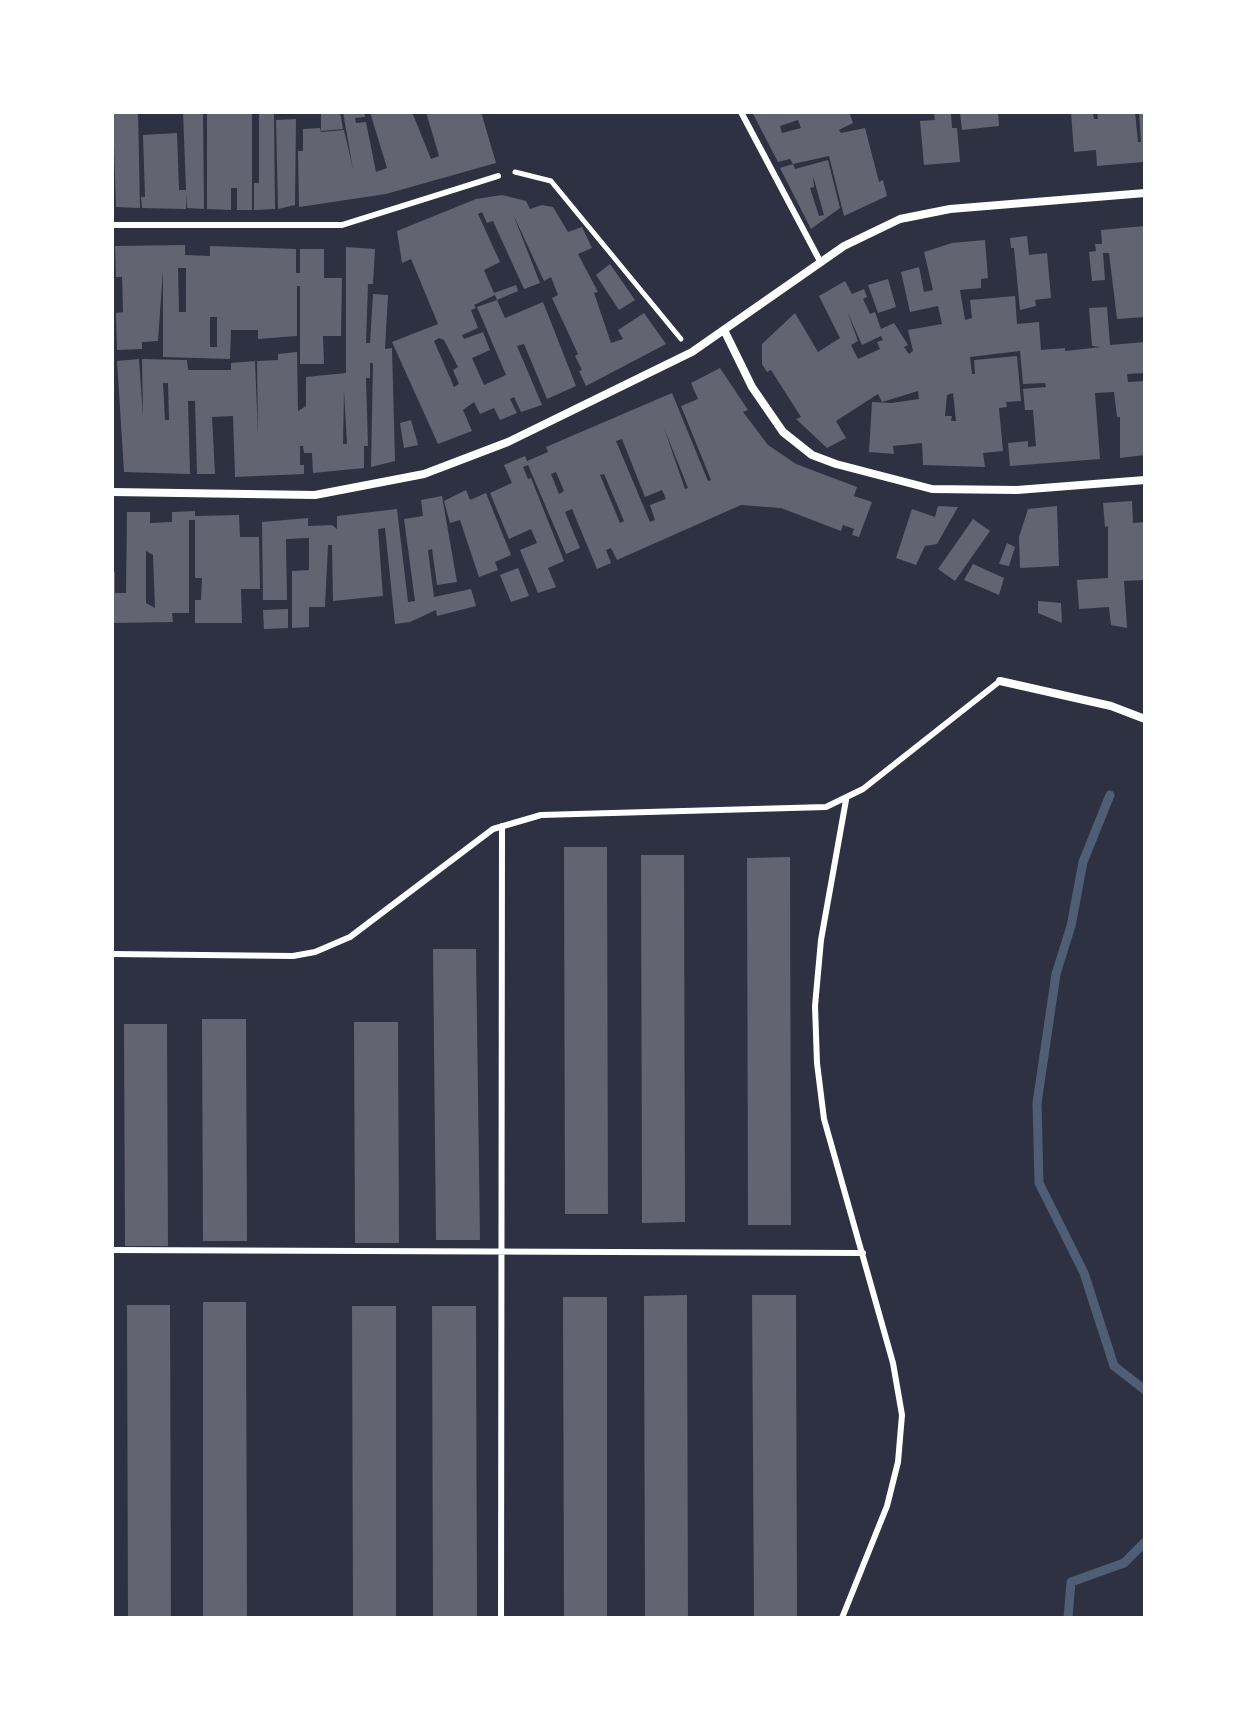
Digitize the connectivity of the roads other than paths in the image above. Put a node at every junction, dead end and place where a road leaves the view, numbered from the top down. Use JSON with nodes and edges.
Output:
{"nodes":[{"id":1,"x":741,"y":112,"type":"edge"},
{"id":2,"x":498,"y":176,"type":"road end"},
{"id":3,"x":1145,"y":193,"type":"edge"},
{"id":4,"x":112,"y":225,"type":"edge"},
{"id":5,"x":821,"y":263,"type":"junction"},
{"id":6,"x":725,"y":332,"type":"junction"},
{"id":7,"x":1145,"y":480,"type":"edge"},
{"id":8,"x":112,"y":492,"type":"edge"},
{"id":9,"x":1000,"y":681,"type":"joint"},
{"id":10,"x":1145,"y":719,"type":"edge"},
{"id":11,"x":846,"y":800,"type":"junction"},
{"id":12,"x":502,"y":826,"type":"junction"},
{"id":13,"x":112,"y":954,"type":"edge"},
{"id":14,"x":112,"y":1250,"type":"edge"},
{"id":15,"x":501,"y":1252,"type":"junction"},
{"id":16,"x":863,"y":1253,"type":"junction"},
{"id":17,"x":501,"y":1618,"type":"edge"},
{"id":18,"x":842,"y":1618,"type":"edge"}],
"edges":[{"from":1,"to":5,"type":"lane"},
{"from":2,"to":4,"type":"lane"},
{"from":3,"to":5,"type":"street"},
{"from":5,"to":6,"type":"street"},
{"from":6,"to":7,"type":"street"},
{"from":6,"to":8,"type":"street"},
{"from":9,"to":10,"type":"street"},
{"from":9,"to":11,"type":"lane"},
{"from":11,"to":12,"type":"lane"},
{"from":11,"to":16,"type":"lane"},
{"from":12,"to":13,"type":"lane"},
{"from":12,"to":15,"type":"lane"},
{"from":14,"to":15,"type":"lane"},
{"from":15,"to":16,"type":"lane"},
{"from":15,"to":17,"type":"lane"},
{"from":16,"to":18,"type":"lane"}]}
